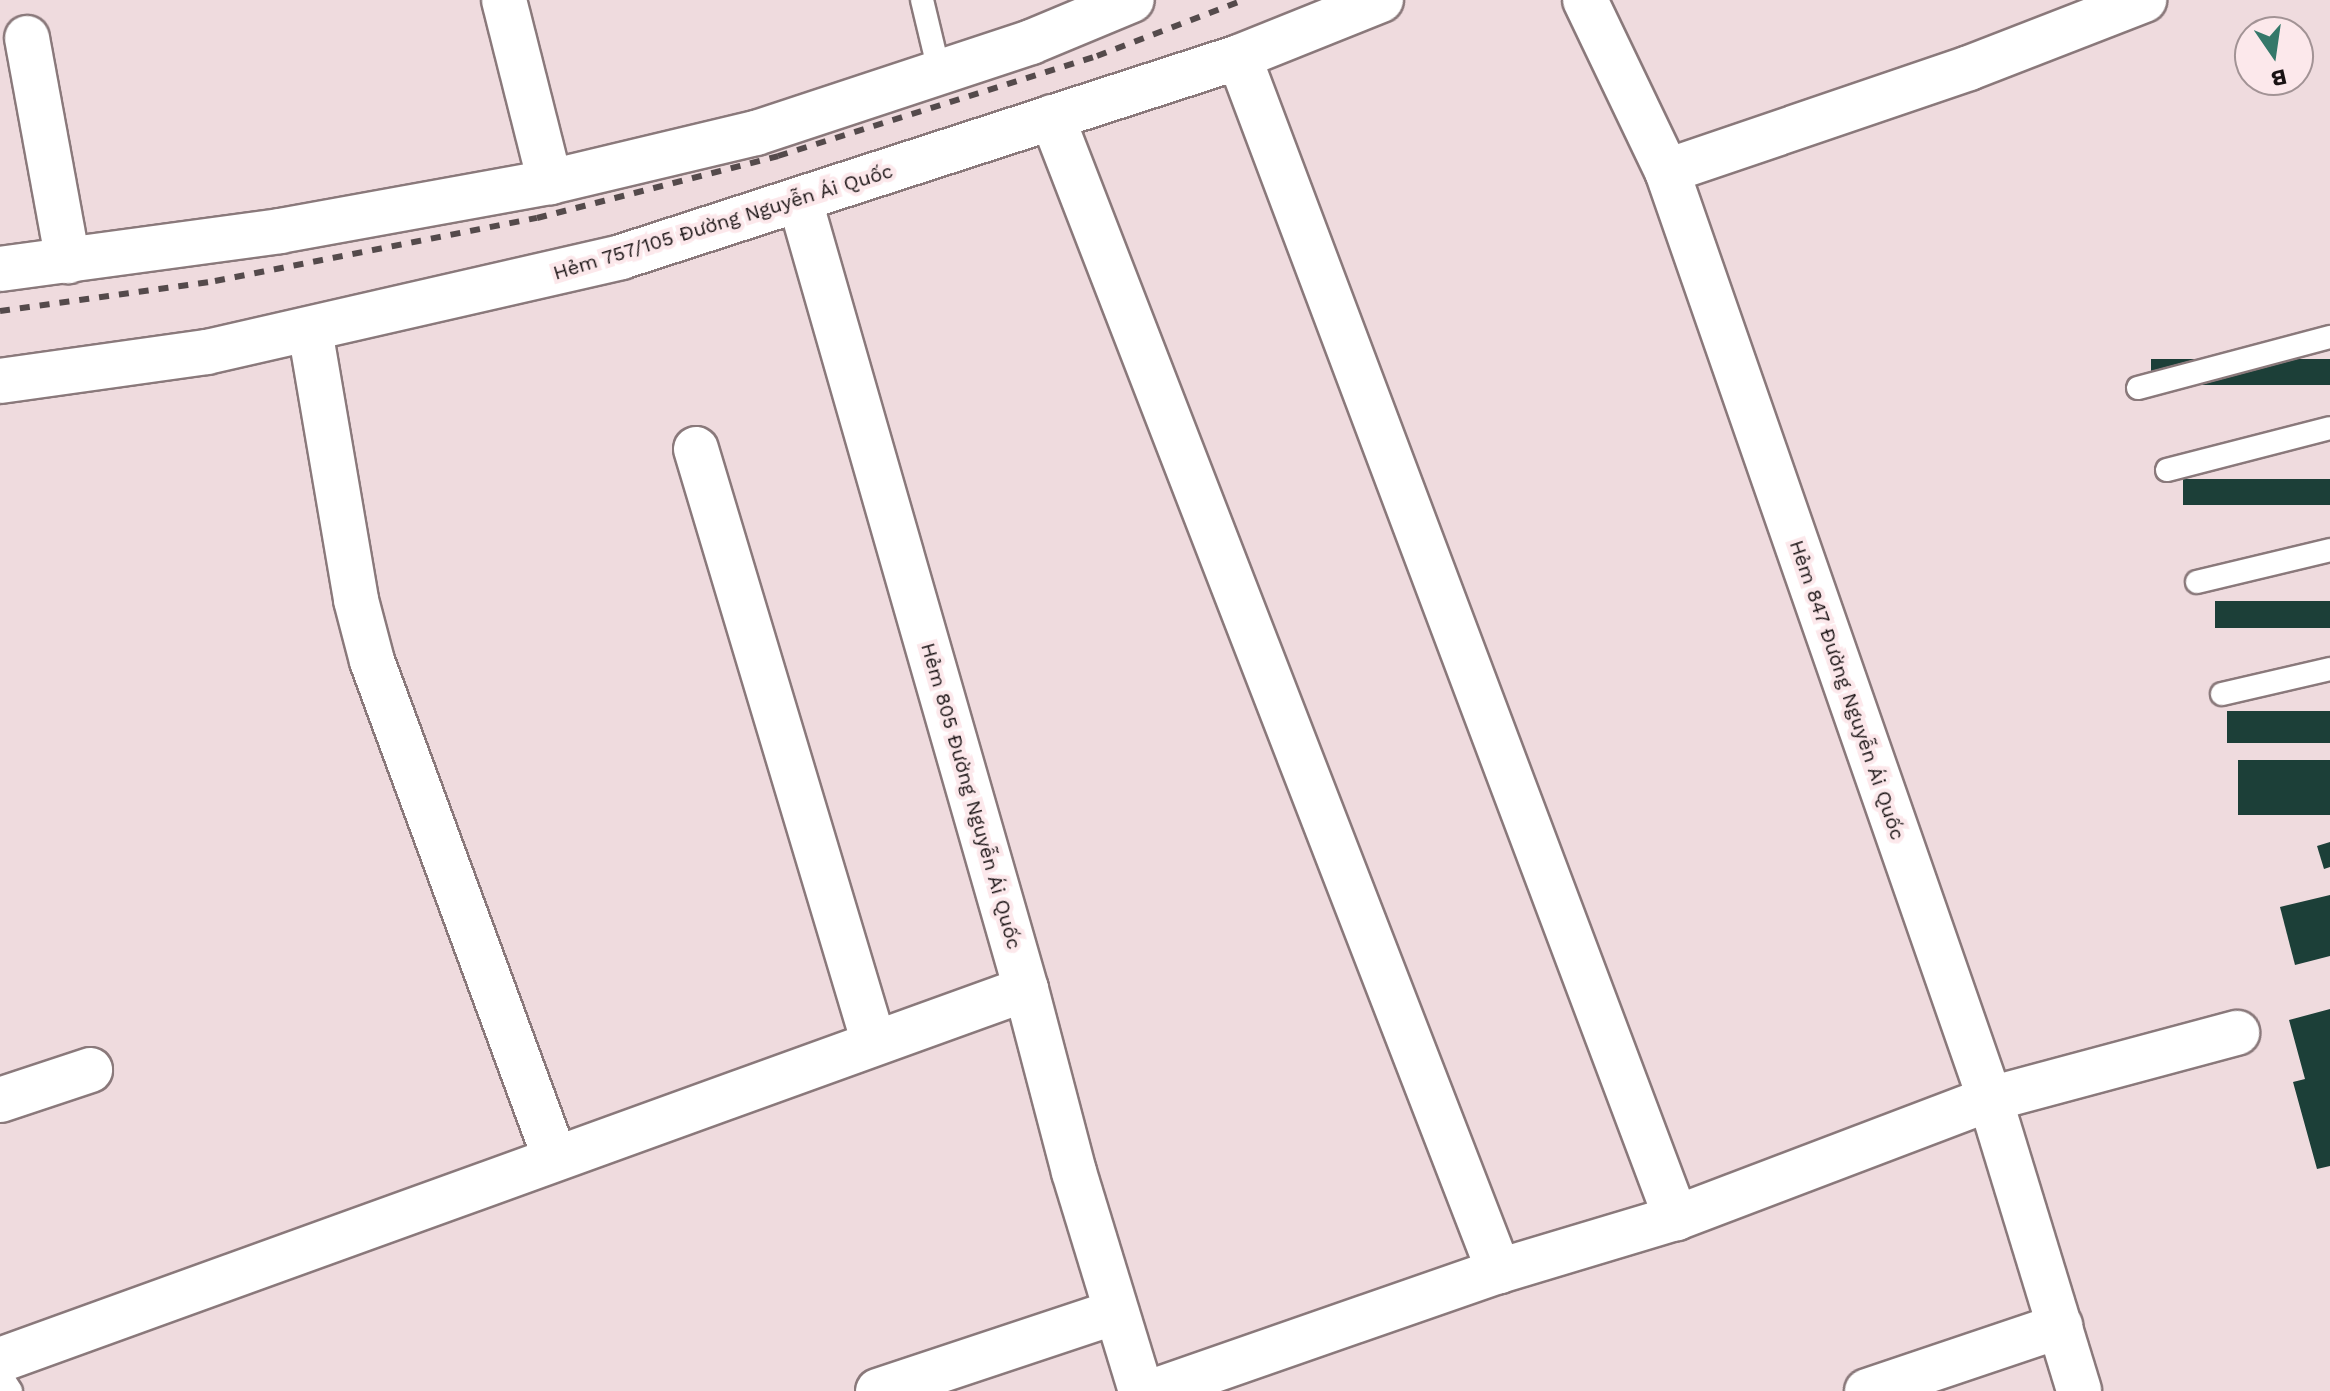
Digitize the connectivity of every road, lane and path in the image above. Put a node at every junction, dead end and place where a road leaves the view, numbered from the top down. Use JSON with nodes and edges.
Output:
{"nodes":[{"id":1,"x":504,"y":0,"type":"edge"},
{"id":2,"x":922,"y":0,"type":"edge"},
{"id":3,"x":1381,"y":0,"type":"edge"},
{"id":4,"x":1585,"y":0,"type":"edge"},
{"id":5,"x":2144,"y":0,"type":"edge"},
{"id":6,"x":1124,"y":2,"type":"edge"},
{"id":7,"x":27,"y":38,"type":"dead end"},
{"id":8,"x":1239,"y":57,"type":"junction"},
{"id":9,"x":939,"y":71,"type":"junction"},
{"id":10,"x":1052,"y":117,"type":"junction"},
{"id":11,"x":1667,"y":171,"type":"junction"},
{"id":12,"x":550,"y":182,"type":"junction"},
{"id":13,"x":800,"y":201,"type":"junction"},
{"id":14,"x":68,"y":261,"type":"junction"},
{"id":15,"x":0,"y":269,"type":"edge"},
{"id":16,"x":310,"y":330,"type":"junction"},
{"id":17,"x":2330,"y":337,"type":"edge"},
{"id":18,"x":0,"y":381,"type":"edge"},
{"id":19,"x":2138,"y":388,"type":"dead end"},
{"id":20,"x":2330,"y":428,"type":"edge"},
{"id":21,"x":696,"y":449,"type":"dead end"},
{"id":22,"x":2167,"y":470,"type":"dead end"},
{"id":23,"x":2330,"y":550,"type":"edge"},
{"id":24,"x":2197,"y":582,"type":"dead end"},
{"id":25,"x":2330,"y":669,"type":"edge"},
{"id":26,"x":2222,"y":694,"type":"dead end"},
{"id":27,"x":1026,"y":989,"type":"junction"},
{"id":28,"x":2237,"y":1033,"type":"dead end"},
{"id":29,"x":874,"y":1043,"type":"junction"},
{"id":30,"x":90,"y":1070,"type":"dead end"},
{"id":31,"x":1990,"y":1099,"type":"junction"},
{"id":32,"x":0,"y":1100,"type":"edge"},
{"id":33,"x":555,"y":1158,"type":"junction"},
{"id":34,"x":1676,"y":1218,"type":"junction"},
{"id":35,"x":1499,"y":1271,"type":"junction"},
{"id":36,"x":1115,"y":1312,"type":"junction"},
{"id":37,"x":2060,"y":1326,"type":"junction"},
{"id":38,"x":0,"y":1360,"type":"edge"},
{"id":39,"x":0,"y":1374,"type":"edge"},
{"id":40,"x":11,"y":1391,"type":"edge"},
{"id":41,"x":878,"y":1391,"type":"edge"},
{"id":42,"x":1141,"y":1391,"type":"edge"},
{"id":43,"x":1154,"y":1391,"type":"edge"},
{"id":44,"x":1867,"y":1391,"type":"edge"},
{"id":45,"x":2079,"y":1391,"type":"edge"}],
"edges":[{"from":1,"to":12,"type":"street"},
{"from":2,"to":9,"type":"lane"},
{"from":3,"to":8,"type":"street","name":"Hẻm 757/105 Đường Nguyễn Ái Quốc"},
{"from":4,"to":11,"type":"street","name":"Hẻm 847 Đường Nguyễn Ái Quốc"},
{"from":5,"to":11,"type":"street"},
{"from":6,"to":9,"type":"street"},
{"from":7,"to":14,"type":"street"},
{"from":8,"to":10,"type":"street","name":"Hẻm 757/105 Đường Nguyễn Ái Quốc"},
{"from":8,"to":34,"type":"street"},
{"from":9,"to":12,"type":"street"},
{"from":10,"to":13,"type":"street","name":"Hẻm 757/105 Đường Nguyễn Ái Quốc"},
{"from":10,"to":35,"type":"street"},
{"from":11,"to":31,"type":"street","name":"Hẻm 847 Đường Nguyễn Ái Quốc"},
{"from":12,"to":14,"type":"street"},
{"from":13,"to":16,"type":"street","name":"Hẻm 757/105 Đường Nguyễn Ái Quốc"},
{"from":13,"to":27,"type":"street","name":"Hẻm 805 Đường Nguyễn Ái Quốc"},
{"from":14,"to":15,"type":"street"},
{"from":16,"to":18,"type":"street","name":"Hẻm 757/105 Đường Nguyễn Ái Quốc"},
{"from":16,"to":33,"type":"street"},
{"from":17,"to":19,"type":"lane"},
{"from":20,"to":22,"type":"lane"},
{"from":21,"to":29,"type":"street"},
{"from":23,"to":24,"type":"lane"},
{"from":25,"to":26,"type":"lane"},
{"from":27,"to":29,"type":"street"},
{"from":27,"to":36,"type":"street","name":"Hẻm 805 Đường Nguyễn Ái Quốc"},
{"from":28,"to":31,"type":"street"},
{"from":29,"to":33,"type":"street"},
{"from":30,"to":32,"type":"street"},
{"from":31,"to":34,"type":"street"},
{"from":31,"to":37,"type":"street","name":"Hẻm 847 Đường Nguyễn Ái Quốc"},
{"from":33,"to":38,"type":"street"},
{"from":34,"to":35,"type":"street"},
{"from":35,"to":43,"type":"street"},
{"from":36,"to":41,"type":"street"},
{"from":36,"to":42,"type":"street","name":"Hẻm 805 Đường Nguyễn Ái Quốc"},
{"from":37,"to":44,"type":"street"},
{"from":37,"to":45,"type":"street","name":"Hẻm 847 Đường Nguyễn Ái Quốc"},
{"from":39,"to":40,"type":"lane"}]}
